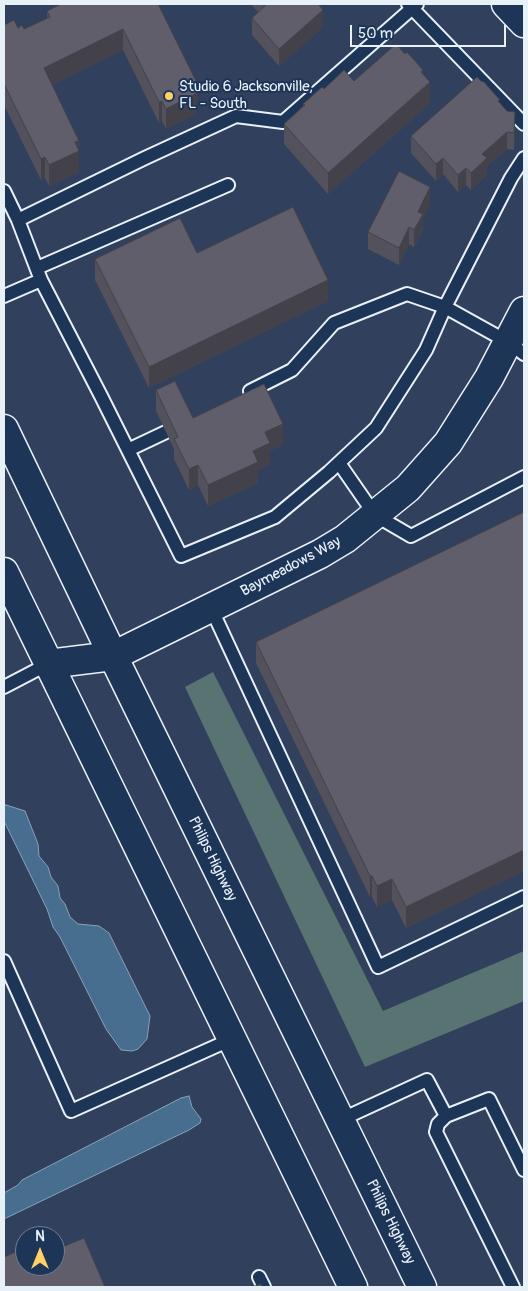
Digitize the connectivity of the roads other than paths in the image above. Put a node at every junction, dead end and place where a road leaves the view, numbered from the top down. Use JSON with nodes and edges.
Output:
{"nodes":[{"id":1,"x":506,"y":4,"type":"edge"},
{"id":2,"x":413,"y":5,"type":"edge"},
{"id":3,"x":524,"y":23,"type":"edge"},
{"id":4,"x":524,"y":124,"type":"edge"},
{"id":5,"x":524,"y":158,"type":"edge"},
{"id":6,"x":228,"y":185,"type":"dead end"},
{"id":7,"x":4,"y":191,"type":"edge"},
{"id":8,"x":18,"y":220,"type":"junction"},
{"id":9,"x":37,"y":268,"type":"junction"},
{"id":10,"x":42,"y":280,"type":"junction"},
{"id":11,"x":4,"y":296,"type":"edge"},
{"id":12,"x":446,"y":306,"type":"junction"},
{"id":13,"x":524,"y":311,"type":"edge"},
{"id":14,"x":516,"y":348,"type":"edge"},
{"id":15,"x":239,"y":397,"type":"edge"},
{"id":16,"x":4,"y":429,"type":"edge"},
{"id":17,"x":166,"y":432,"type":"edge"},
{"id":18,"x":128,"y":450,"type":"junction"},
{"id":19,"x":339,"y":463,"type":"junction"},
{"id":20,"x":524,"y":477,"type":"edge"},
{"id":21,"x":375,"y":515,"type":"junction"},
{"id":22,"x":4,"y":572,"type":"edge"},
{"id":23,"x":211,"y":608,"type":"junction"},
{"id":24,"x":112,"y":656,"type":"junction"},
{"id":25,"x":48,"y":664,"type":"junction"},
{"id":26,"x":4,"y":687,"type":"edge"},
{"id":27,"x":524,"y":897,"type":"edge"},
{"id":28,"x":4,"y":960,"type":"edge"},
{"id":29,"x":232,"y":1039,"type":"junction"},
{"id":30,"x":446,"y":1116,"type":"junction"},
{"id":31,"x":340,"y":1120,"type":"junction"},
{"id":32,"x":524,"y":1170,"type":"edge"},
{"id":33,"x":353,"y":1287,"type":"edge"},
{"id":34,"x":422,"y":1287,"type":"edge"},
{"id":35,"x":513,"y":1287,"type":"edge"}],
"edges":[{"from":1,"to":3,"type":"main road"},
{"from":2,"to":4,"type":"lane"},
{"from":2,"to":8,"type":"lane"},
{"from":5,"to":12,"type":"lane"},
{"from":6,"to":9,"type":"lane"},
{"from":7,"to":8,"type":"lane"},
{"from":8,"to":9,"type":"lane"},
{"from":9,"to":10,"type":"lane"},
{"from":10,"to":11,"type":"lane"},
{"from":10,"to":18,"type":"lane"},
{"from":12,"to":14,"type":"lane"},
{"from":12,"to":15,"type":"lane"},
{"from":12,"to":19,"type":"lane"},
{"from":13,"to":14,"type":"main road","name":"Baymeadows Way"},
{"from":14,"to":21,"type":"main road","name":"Baymeadows Way"},
{"from":16,"to":24,"type":"main road","name":"Philips Highway"},
{"from":17,"to":18,"type":"lane"},
{"from":18,"to":19,"type":"lane"},
{"from":19,"to":21,"type":"lane"},
{"from":20,"to":21,"type":"lane"},
{"from":21,"to":23,"type":"main road","name":"Baymeadows Way"},
{"from":22,"to":25,"type":"main road"},
{"from":23,"to":24,"type":"main road","name":"Baymeadows Way"},
{"from":23,"to":27,"type":"lane"},
{"from":24,"to":25,"type":"main road","name":"Baymeadows Way"},
{"from":24,"to":31,"type":"main road","name":"Philips Highway"},
{"from":25,"to":26,"type":"lane"},
{"from":25,"to":29,"type":"main road"},
{"from":28,"to":29,"type":"lane"},
{"from":29,"to":33,"type":"main road"},
{"from":30,"to":31,"type":"lane"},
{"from":30,"to":32,"type":"lane"},
{"from":30,"to":35,"type":"lane"},
{"from":31,"to":34,"type":"main road","name":"Philips Highway"}]}
